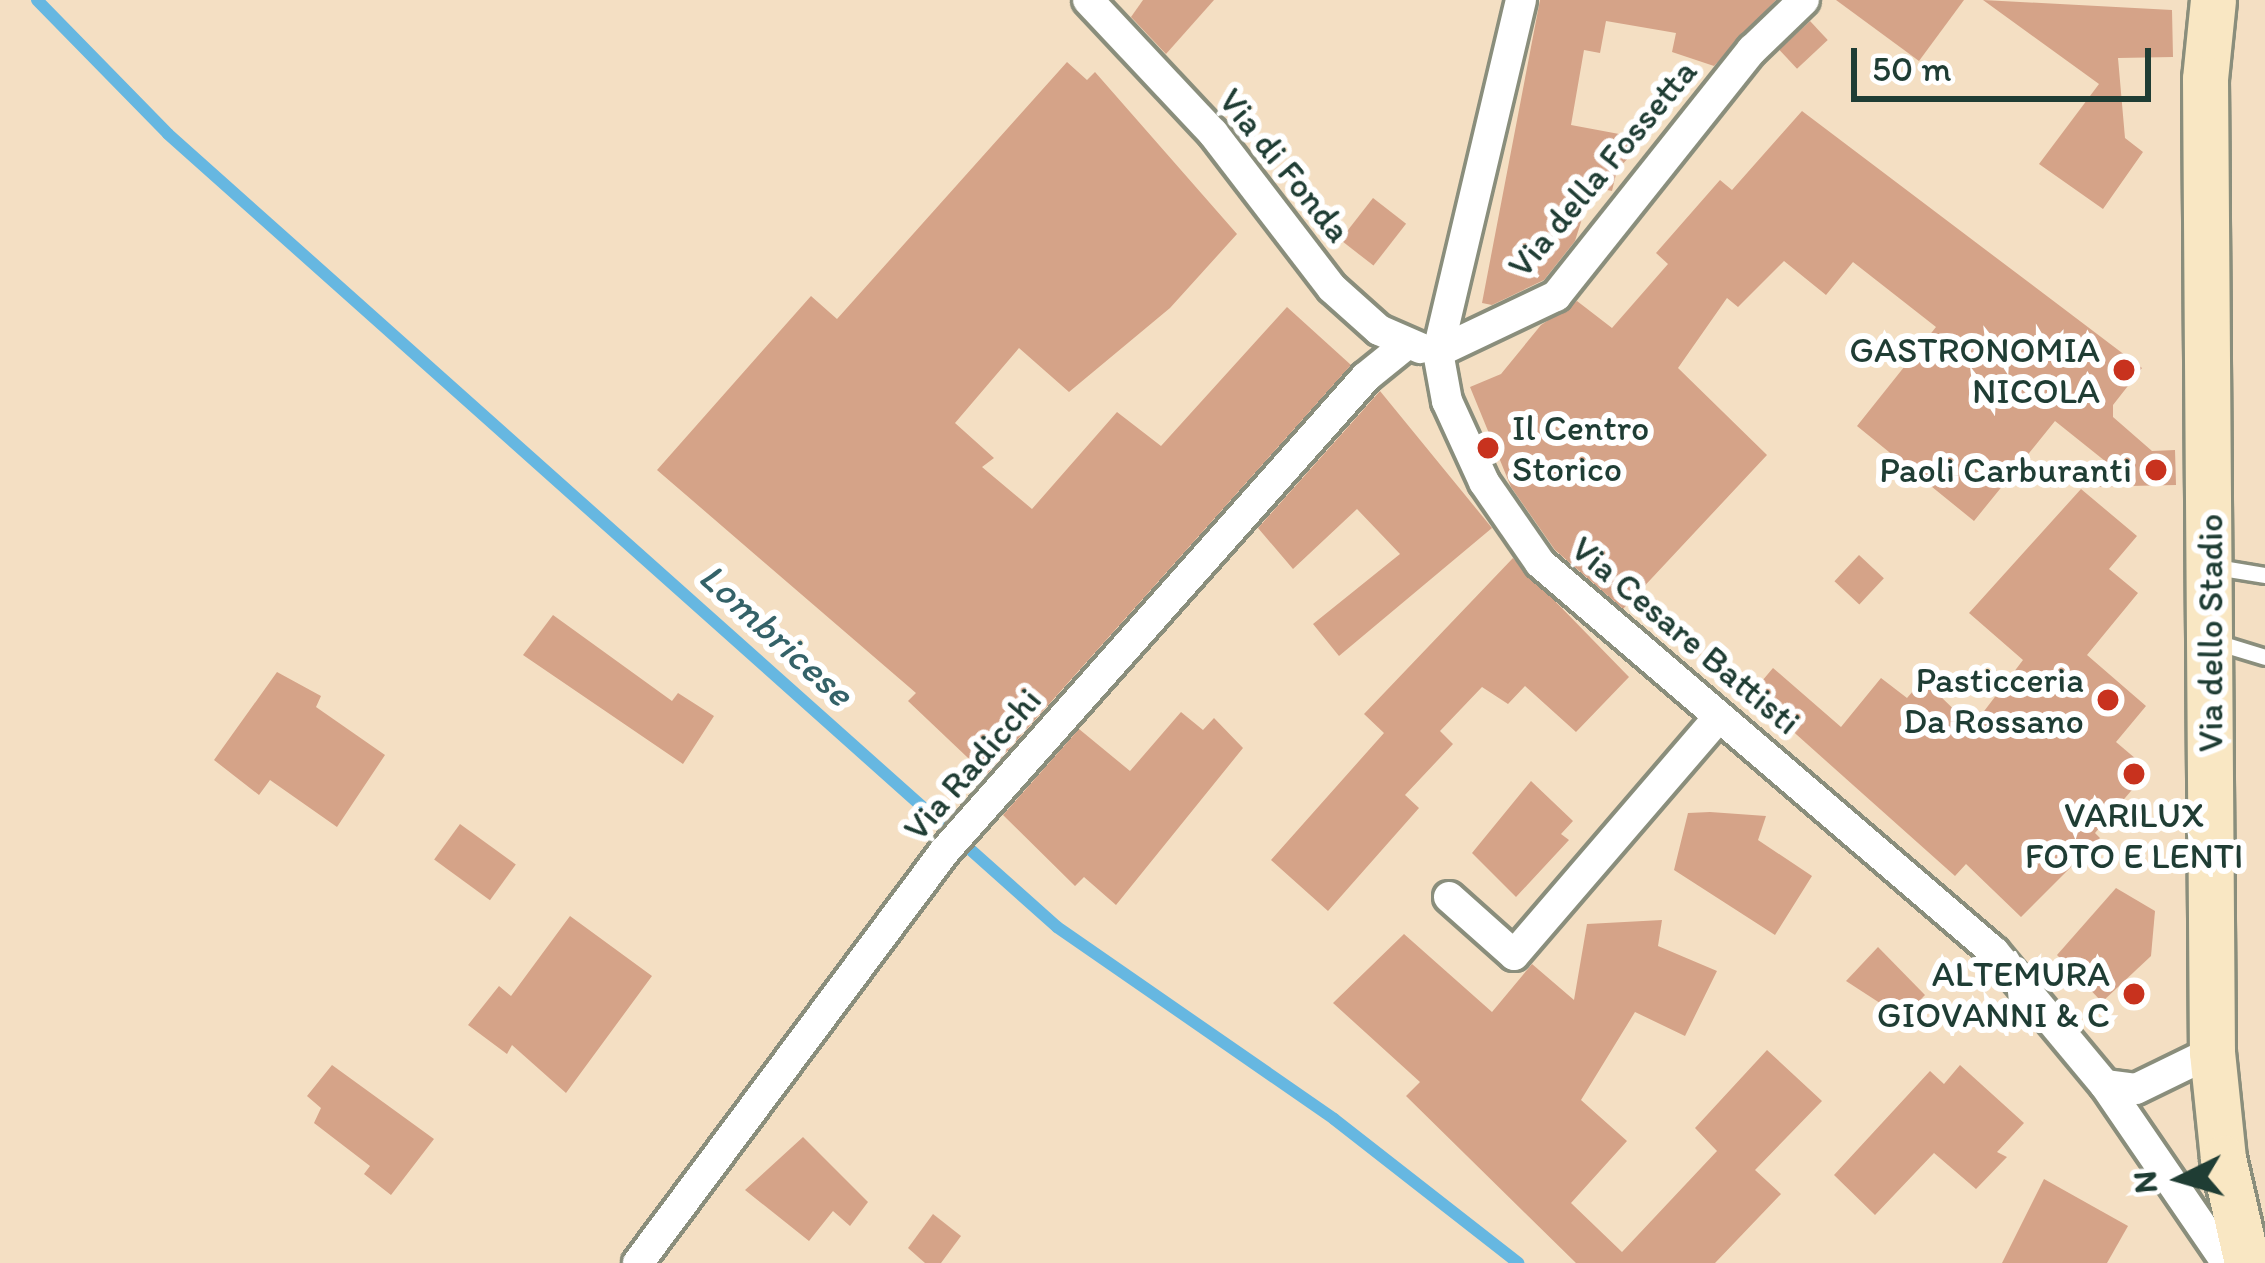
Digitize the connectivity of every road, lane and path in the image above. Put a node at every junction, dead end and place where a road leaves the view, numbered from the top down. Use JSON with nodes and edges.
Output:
{"nodes":[{"id":1,"x":1088,"y":0,"type":"edge"},
{"id":2,"x":1521,"y":0,"type":"edge"},
{"id":3,"x":1804,"y":0,"type":"edge"},
{"id":4,"x":2213,"y":0,"type":"edge"},
{"id":5,"x":1403,"y":347,"type":"junction"},
{"id":6,"x":1438,"y":352,"type":"junction"},
{"id":7,"x":2210,"y":566,"type":"junction"},
{"id":8,"x":2265,"y":575,"type":"edge"},
{"id":9,"x":2210,"y":641,"type":"junction"},
{"id":10,"x":2265,"y":657,"type":"edge"},
{"id":11,"x":1719,"y":717,"type":"junction"},
{"id":12,"x":1448,"y":897,"type":"dead end"},
{"id":13,"x":2212,"y":1052,"type":"junction"},
{"id":14,"x":2105,"y":1084,"type":"junction"},
{"id":15,"x":638,"y":1263,"type":"edge"},
{"id":16,"x":2227,"y":1263,"type":"edge"},
{"id":17,"x":2247,"y":1263,"type":"edge"}],
"edges":[{"from":1,"to":5,"type":"street","name":"Via di Fonda"},
{"from":2,"to":6,"type":"street","name":"Via Cesare Battisti"},
{"from":3,"to":6,"type":"street","name":"Via della Fossetta"},
{"from":4,"to":7,"type":"street","name":"Via dello Stadio"},
{"from":5,"to":6,"type":"street"},
{"from":5,"to":15,"type":"street","name":"Via Radicchi"},
{"from":6,"to":11,"type":"street","name":"Via Cesare Battisti"},
{"from":7,"to":8,"type":"lane"},
{"from":7,"to":9,"type":"street","name":"Via dello Stadio"},
{"from":9,"to":10,"type":"lane"},
{"from":9,"to":13,"type":"street","name":"Via dello Stadio"},
{"from":11,"to":12,"type":"street"},
{"from":11,"to":14,"type":"street","name":"Via Cesare Battisti"},
{"from":13,"to":14,"type":"street"},
{"from":13,"to":17,"type":"street","name":"Via dello Stadio"},
{"from":14,"to":16,"type":"street","name":"Via Cesare Battisti"}]}
